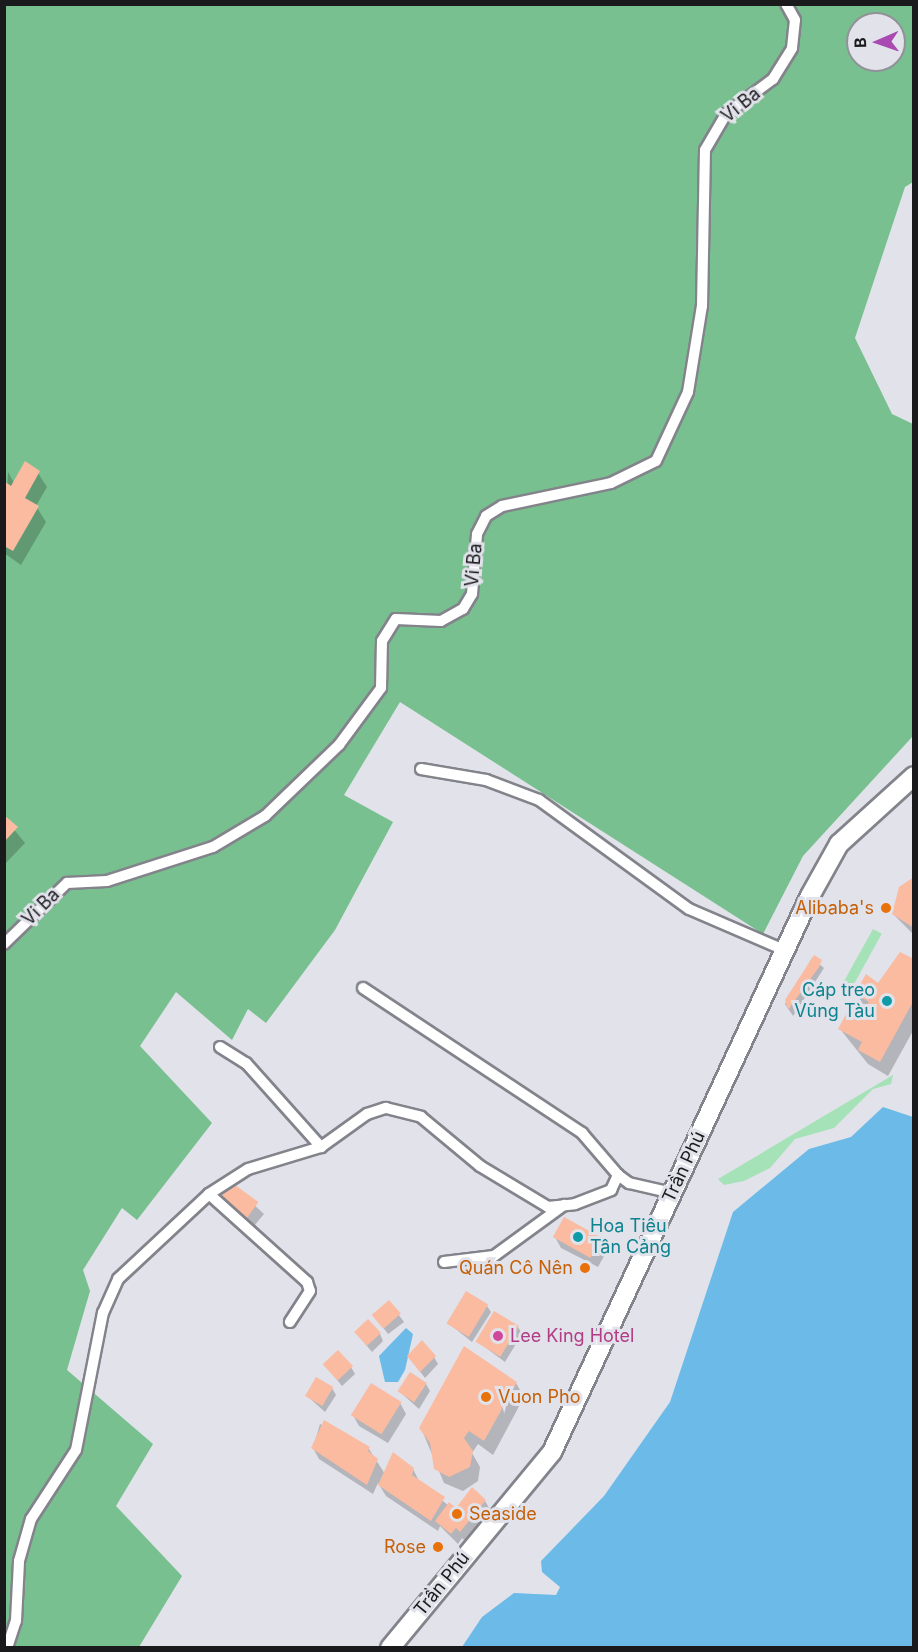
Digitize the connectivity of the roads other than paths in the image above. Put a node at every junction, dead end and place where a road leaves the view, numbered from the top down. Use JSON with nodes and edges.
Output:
{"nodes":[{"id":1,"x":786,"y":4,"type":"edge"},
{"id":2,"x":421,"y":769,"type":"dead end"},
{"id":3,"x":914,"y":776,"type":"edge"},
{"id":4,"x":4,"y":944,"type":"edge"},
{"id":5,"x":784,"y":950,"type":"junction"},
{"id":6,"x":363,"y":988,"type":"dead end"},
{"id":7,"x":220,"y":1047,"type":"dead end"},
{"id":8,"x":321,"y":1147,"type":"junction"},
{"id":9,"x":618,"y":1175,"type":"junction"},
{"id":10,"x":672,"y":1193,"type":"junction"},
{"id":11,"x":209,"y":1194,"type":"junction"},
{"id":12,"x":564,"y":1205,"type":"junction"},
{"id":13,"x":444,"y":1262,"type":"dead end"},
{"id":14,"x":290,"y":1322,"type":"dead end"},
{"id":15,"x":7,"y":1647,"type":"edge"},
{"id":16,"x":390,"y":1647,"type":"edge"}],
"edges":[{"from":1,"to":4,"type":"street","name":"Vi Ba"},
{"from":2,"to":5,"type":"street"},
{"from":3,"to":5,"type":"main road","name":"Trần Phú"},
{"from":5,"to":10,"type":"main road","name":"Trần Phú"},
{"from":6,"to":9,"type":"street"},
{"from":7,"to":8,"type":"street"},
{"from":8,"to":11,"type":"street"},
{"from":8,"to":12,"type":"street"},
{"from":9,"to":10,"type":"street"},
{"from":9,"to":12,"type":"street"},
{"from":10,"to":16,"type":"main road","name":"Trần Phú"},
{"from":11,"to":14,"type":"street"},
{"from":11,"to":15,"type":"street"},
{"from":12,"to":13,"type":"street"}]}
